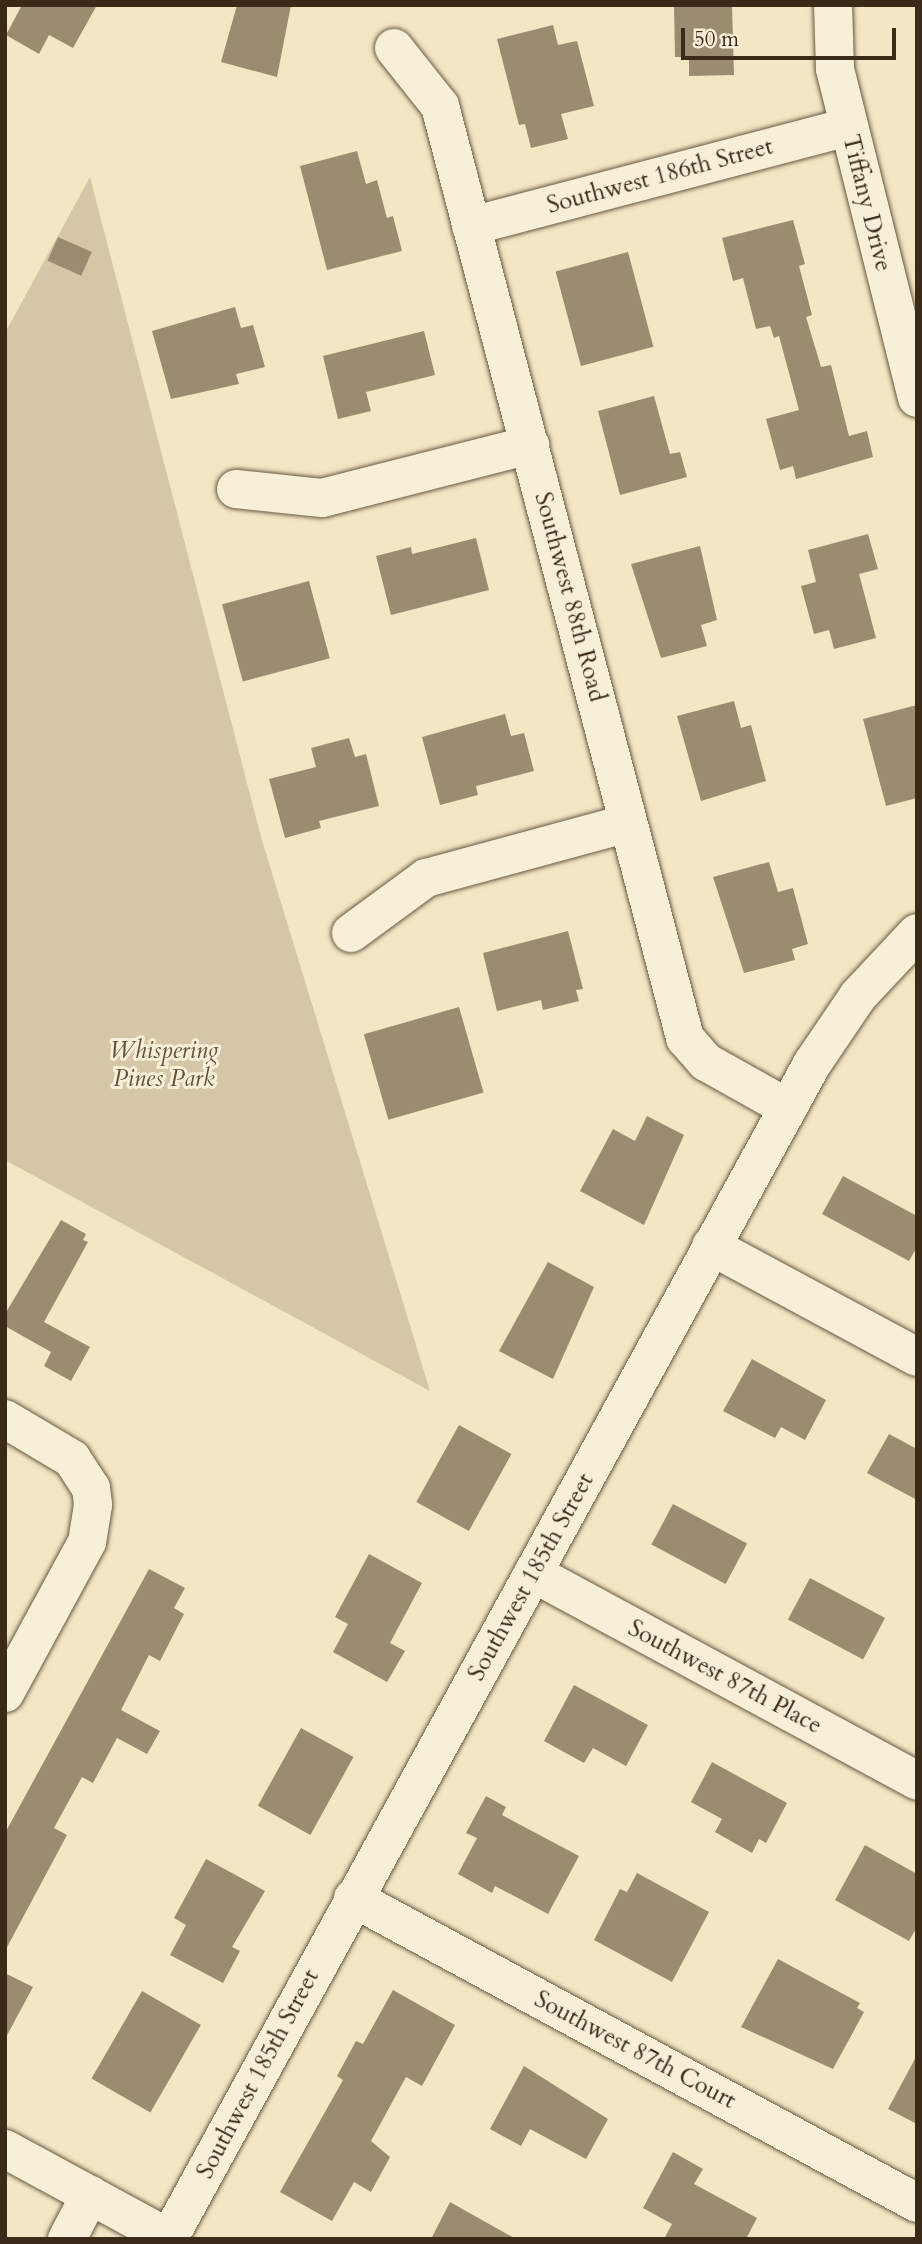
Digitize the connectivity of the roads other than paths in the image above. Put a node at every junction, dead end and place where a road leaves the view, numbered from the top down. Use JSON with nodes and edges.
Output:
{"nodes":[{"id":1,"x":833,"y":5,"type":"edge"},
{"id":2,"x":394,"y":48,"type":"dead end"},
{"id":3,"x":848,"y":127,"type":"junction"},
{"id":4,"x":471,"y":226,"type":"junction"},
{"id":5,"x":917,"y":398,"type":"edge"},
{"id":6,"x":530,"y":444,"type":"junction"},
{"id":7,"x":236,"y":489,"type":"dead end"},
{"id":8,"x":628,"y":823,"type":"junction"},
{"id":9,"x":351,"y":933,"type":"dead end"},
{"id":10,"x":917,"y":933,"type":"edge"},
{"id":11,"x":788,"y":1108,"type":"junction"},
{"id":12,"x":711,"y":1246,"type":"junction"},
{"id":13,"x":917,"y":1357,"type":"edge"},
{"id":14,"x":5,"y":1419,"type":"edge"},
{"id":15,"x":533,"y":1573,"type":"junction"},
{"id":16,"x":5,"y":1693,"type":"edge"},
{"id":17,"x":917,"y":1781,"type":"edge"},
{"id":18,"x":353,"y":1898,"type":"junction"},
{"id":19,"x":5,"y":2149,"type":"edge"},
{"id":20,"x":90,"y":2195,"type":"junction"},
{"id":21,"x":917,"y":2203,"type":"edge"},
{"id":22,"x":170,"y":2238,"type":"edge"},
{"id":23,"x":67,"y":2239,"type":"edge"}],
"edges":[{"from":1,"to":3,"type":"street","name":"Tiffany Drive"},
{"from":2,"to":4,"type":"street","name":"Southwest 88th Road"},
{"from":3,"to":4,"type":"street","name":"Southwest 186th Street"},
{"from":3,"to":5,"type":"street","name":"Tiffany Drive"},
{"from":4,"to":6,"type":"street","name":"Southwest 88th Road"},
{"from":6,"to":7,"type":"street"},
{"from":6,"to":8,"type":"street","name":"Southwest 88th Road"},
{"from":8,"to":9,"type":"street"},
{"from":8,"to":11,"type":"street","name":"Southwest 88th Road"},
{"from":10,"to":11,"type":"street","name":"Southwest 185th Street"},
{"from":11,"to":12,"type":"street","name":"Southwest 185th Street"},
{"from":12,"to":13,"type":"street"},
{"from":12,"to":15,"type":"street","name":"Southwest 185th Street"},
{"from":14,"to":16,"type":"street"},
{"from":15,"to":17,"type":"street","name":"Southwest 87th Place"},
{"from":15,"to":18,"type":"street","name":"Southwest 185th Street"},
{"from":18,"to":21,"type":"street","name":"Southwest 87th Court"},
{"from":18,"to":22,"type":"street","name":"Southwest 185th Street"},
{"from":19,"to":20,"type":"street"},
{"from":20,"to":22,"type":"street"},
{"from":20,"to":23,"type":"street"}]}
